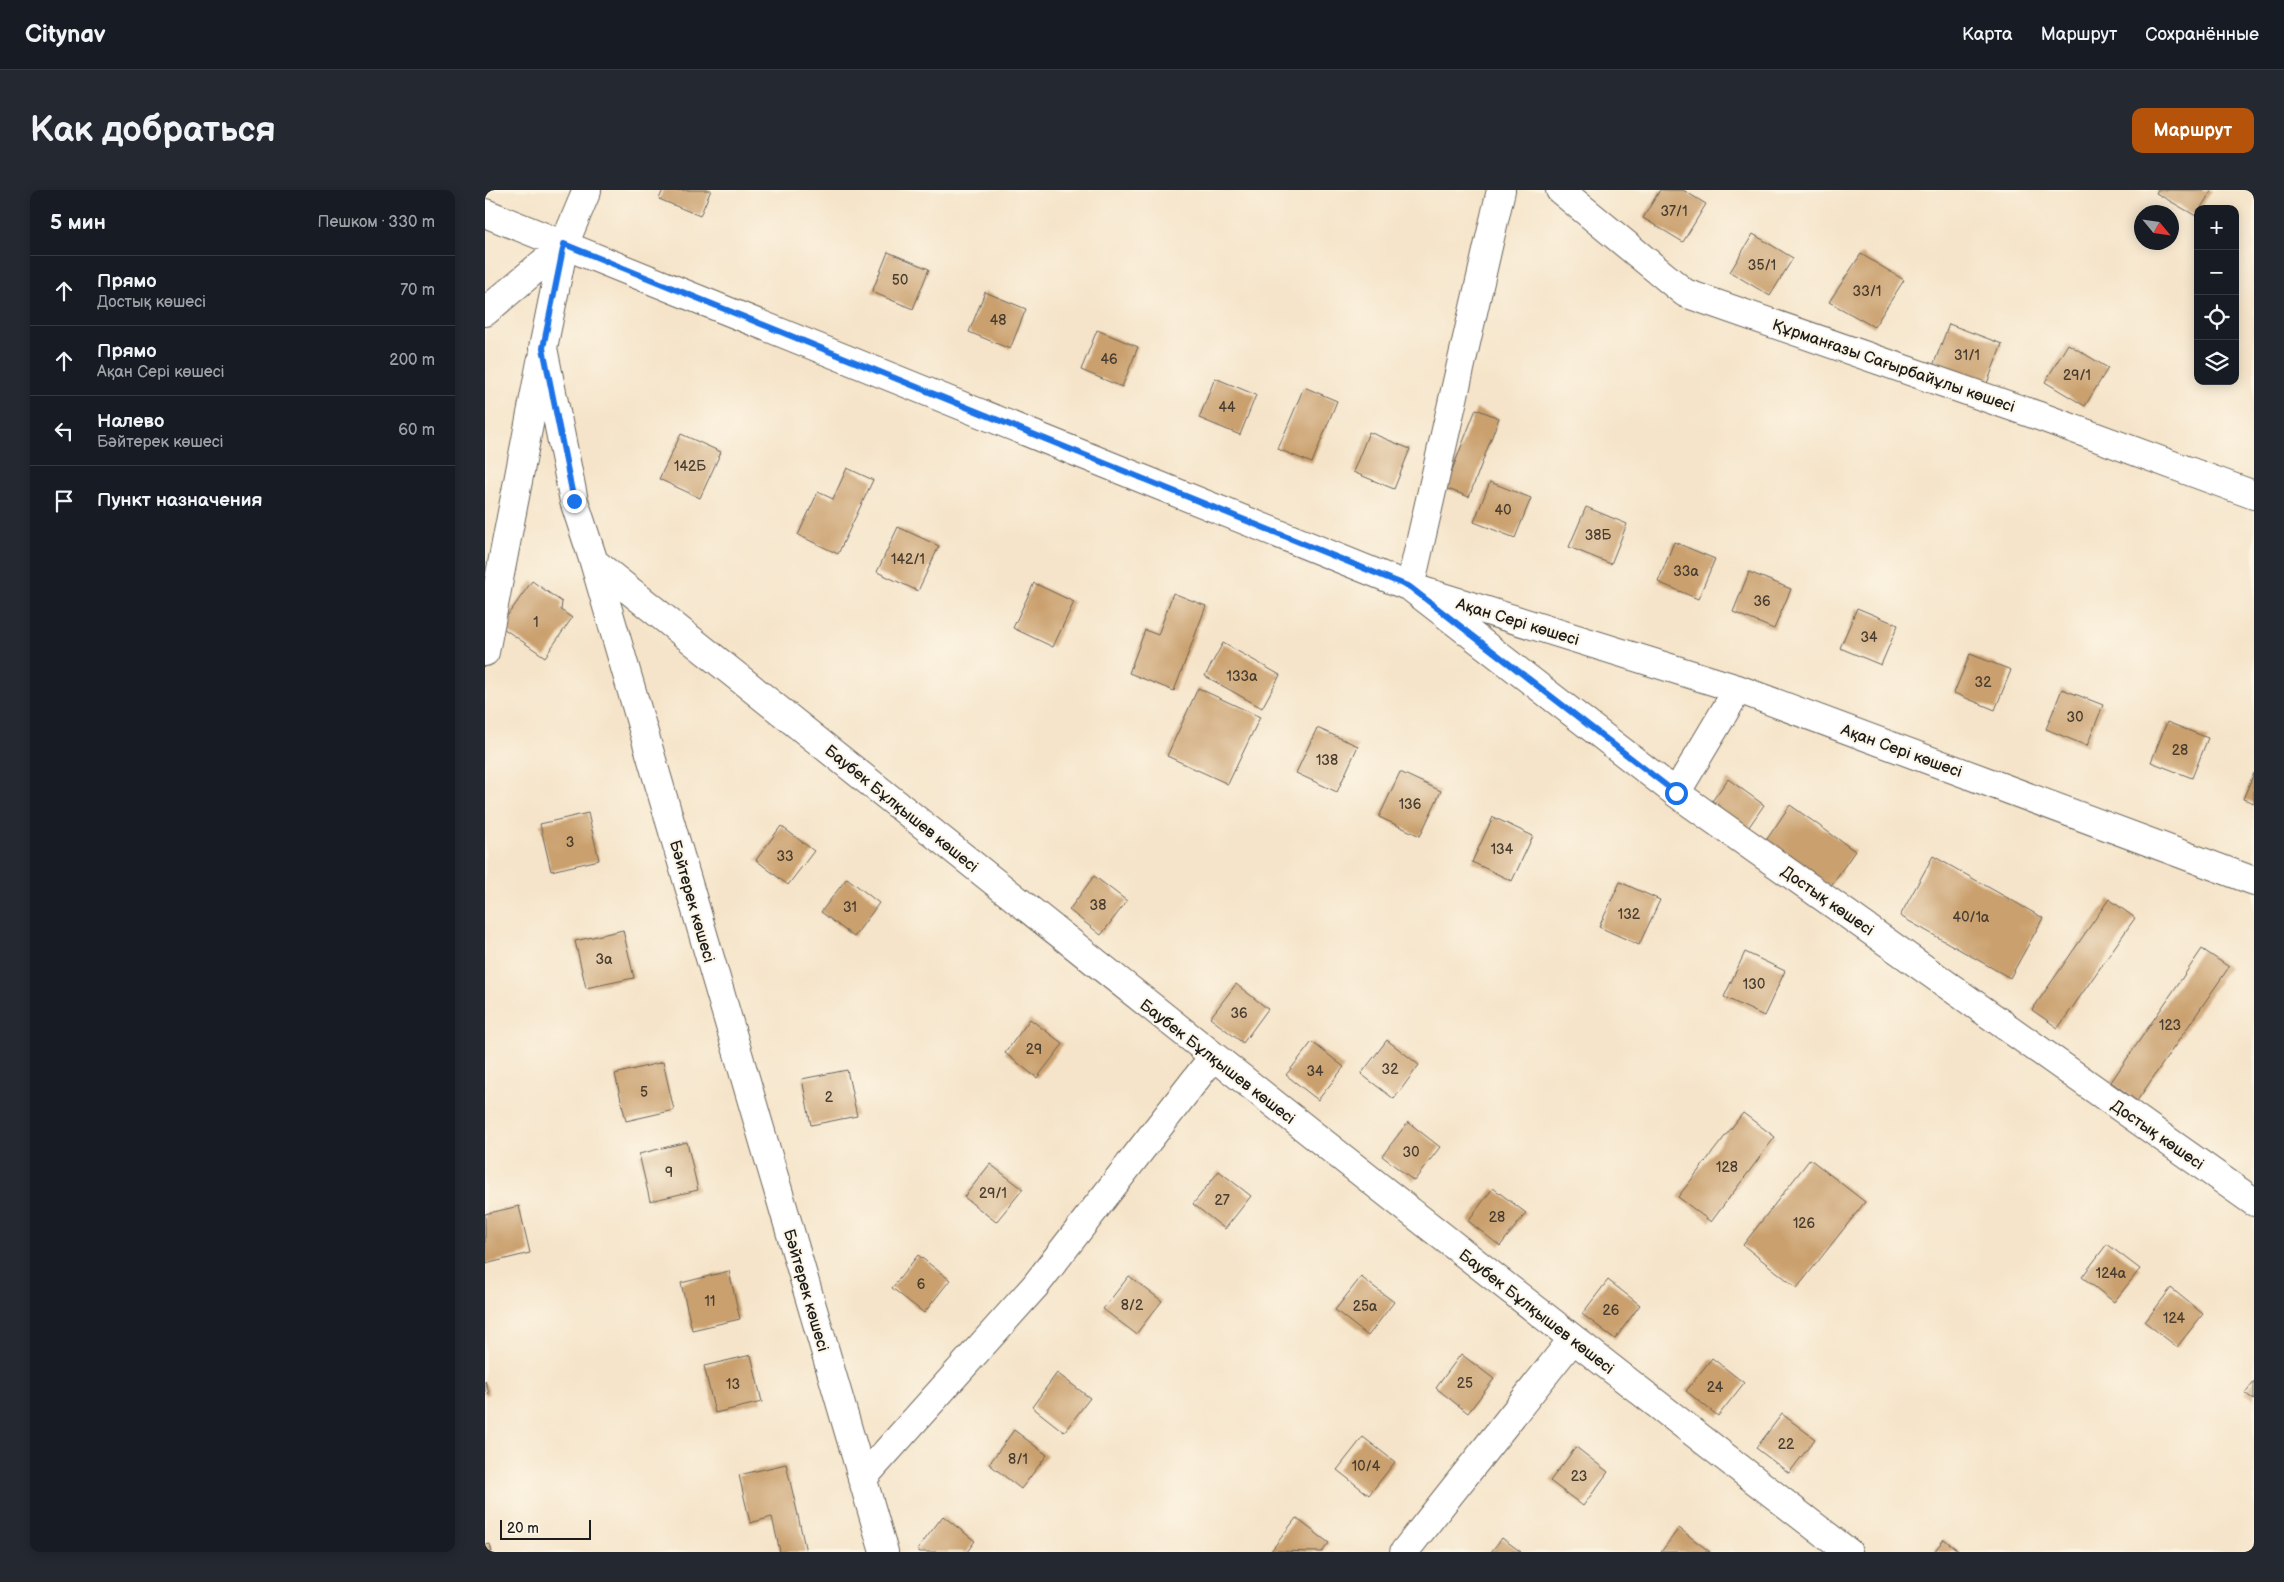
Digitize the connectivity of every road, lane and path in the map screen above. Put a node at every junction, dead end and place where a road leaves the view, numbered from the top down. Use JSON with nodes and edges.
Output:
{"nodes":[{"id":1,"x":587,"y":190,"type":"edge"},
{"id":2,"x":1501,"y":190,"type":"edge"},
{"id":3,"x":1560,"y":190,"type":"edge"},
{"id":4,"x":485,"y":213,"type":"edge"},
{"id":5,"x":564,"y":244,"type":"junction"},
{"id":6,"x":485,"y":312,"type":"edge"},
{"id":7,"x":543,"y":348,"type":"junction"},
{"id":8,"x":2254,"y":495,"type":"edge"},
{"id":9,"x":595,"y":562,"type":"junction"},
{"id":10,"x":1410,"y":587,"type":"junction"},
{"id":11,"x":485,"y":652,"type":"edge"},
{"id":12,"x":1738,"y":690,"type":"junction"},
{"id":13,"x":1676,"y":793,"type":"junction"},
{"id":14,"x":2254,"y":882,"type":"edge"},
{"id":15,"x":1213,"y":1057,"type":"junction"},
{"id":16,"x":2254,"y":1202,"type":"edge"},
{"id":17,"x":1572,"y":1340,"type":"junction"},
{"id":18,"x":862,"y":1479,"type":"junction"},
{"id":19,"x":884,"y":1552,"type":"edge"},
{"id":20,"x":1404,"y":1552,"type":"edge"},
{"id":21,"x":1848,"y":1552,"type":"edge"}],
"edges":[{"from":1,"to":5,"type":"street"},
{"from":2,"to":10,"type":"street"},
{"from":3,"to":8,"type":"street","name":"Құрманғазы Сағырбайұлы көшесі"},
{"from":4,"to":5,"type":"street","name":"Ақан Сері көшесі"},
{"from":5,"to":6,"type":"street"},
{"from":5,"to":7,"type":"street","name":"Бәйтерек көшесі"},
{"from":5,"to":10,"type":"street","name":"Ақан Сері көшесі"},
{"from":7,"to":9,"type":"street","name":"Бәйтерек көшесі"},
{"from":7,"to":11,"type":"street"},
{"from":9,"to":15,"type":"street","name":"Баубек Бұлқышев көшесі"},
{"from":9,"to":18,"type":"street","name":"Бәйтерек көшесі"},
{"from":10,"to":12,"type":"street","name":"Ақан Сері көшесі"},
{"from":10,"to":13,"type":"street","name":"Достық көшесі"},
{"from":12,"to":13,"type":"street"},
{"from":12,"to":14,"type":"street","name":"Ақан Сері көшесі"},
{"from":13,"to":16,"type":"street","name":"Достық көшесі"},
{"from":15,"to":17,"type":"street","name":"Баубек Бұлқышев көшесі"},
{"from":15,"to":18,"type":"street"},
{"from":17,"to":20,"type":"street"},
{"from":17,"to":21,"type":"street","name":"Баубек Бұлқышев көшесі"},
{"from":18,"to":19,"type":"street","name":"Бәйтерек көшесі"}]}
